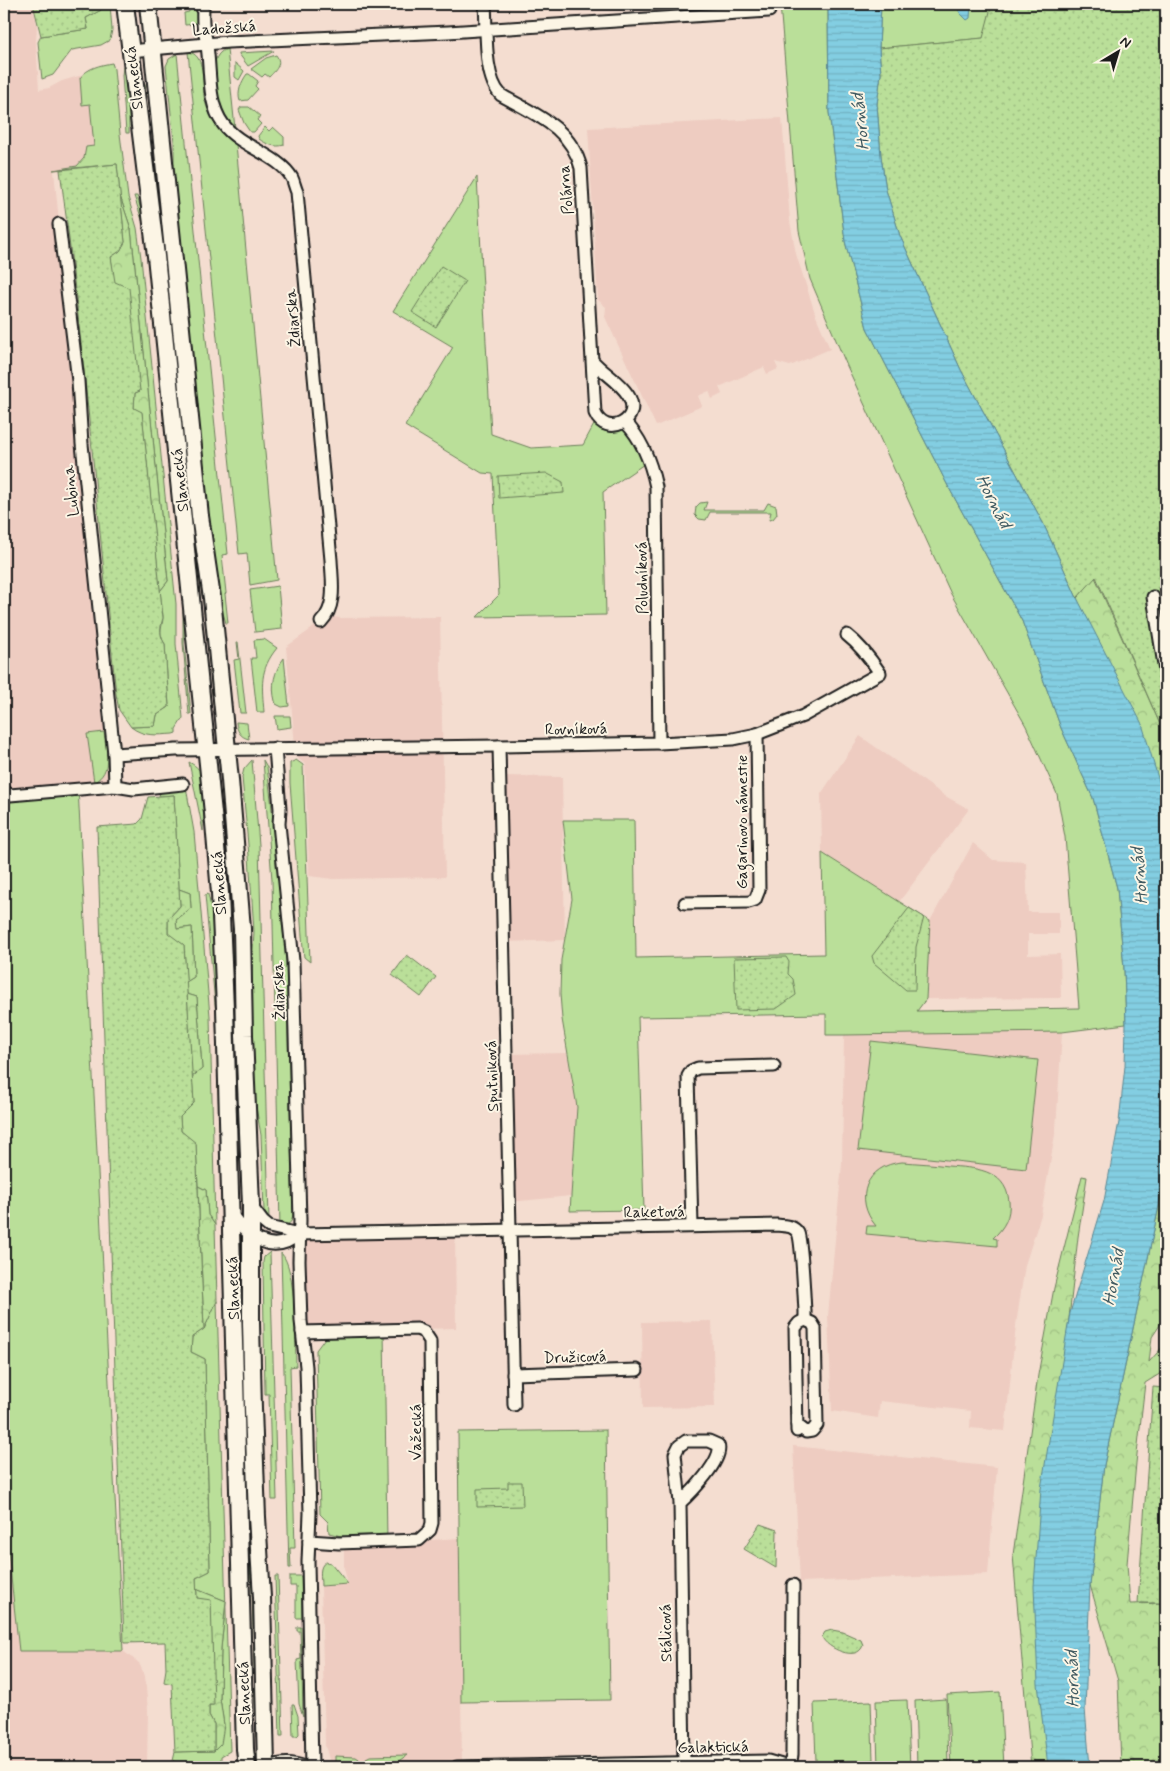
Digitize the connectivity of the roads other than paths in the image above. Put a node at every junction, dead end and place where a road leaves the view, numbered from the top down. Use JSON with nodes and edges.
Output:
{"nodes":[{"id":1,"x":125,"y":4,"type":"edge"},
{"id":2,"x":148,"y":4,"type":"edge"},
{"id":3,"x":204,"y":4,"type":"edge"},
{"id":4,"x":485,"y":4,"type":"edge"},
{"id":5,"x":693,"y":4,"type":"edge"},
{"id":6,"x":769,"y":12,"type":"dead end"},
{"id":7,"x":694,"y":16,"type":"junction"},
{"id":8,"x":487,"y":29,"type":"junction"},
{"id":9,"x":207,"y":44,"type":"junction"},
{"id":10,"x":153,"y":48,"type":"junction"},
{"id":11,"x":130,"y":51,"type":"junction"},
{"id":12,"x":59,"y":224,"type":"dead end"},
{"id":13,"x":592,"y":360,"type":"junction"},
{"id":14,"x":625,"y":422,"type":"junction"},
{"id":15,"x":1153,"y":597,"type":"dead end"},
{"id":16,"x":321,"y":622,"type":"dead end"},
{"id":17,"x":847,"y":635,"type":"dead end"},
{"id":18,"x":1166,"y":677,"type":"edge"},
{"id":19,"x":757,"y":734,"type":"junction"},
{"id":20,"x":659,"y":743,"type":"junction"},
{"id":21,"x":499,"y":746,"type":"junction"},
{"id":22,"x":275,"y":748,"type":"junction"},
{"id":23,"x":206,"y":749,"type":"junction"},
{"id":24,"x":227,"y":749,"type":"junction"},
{"id":25,"x":114,"y":754,"type":"junction"},
{"id":26,"x":183,"y":784,"type":"dead end"},
{"id":27,"x":115,"y":786,"type":"junction"},
{"id":28,"x":4,"y":791,"type":"edge"},
{"id":29,"x":685,"y":903,"type":"dead end"},
{"id":30,"x":774,"y":1066,"type":"dead end"},
{"id":31,"x":251,"y":1205,"type":"junction"},
{"id":32,"x":230,"y":1213,"type":"junction"},
{"id":33,"x":692,"y":1226,"type":"junction"},
{"id":34,"x":511,"y":1229,"type":"junction"},
{"id":35,"x":299,"y":1234,"type":"junction"},
{"id":36,"x":251,"y":1235,"type":"junction"},
{"id":37,"x":276,"y":1244,"type":"junction"},
{"id":38,"x":299,"y":1261,"type":"junction"},
{"id":39,"x":251,"y":1268,"type":"junction"},
{"id":40,"x":805,"y":1320,"type":"junction"},
{"id":41,"x":302,"y":1332,"type":"junction"},
{"id":42,"x":637,"y":1370,"type":"dead end"},
{"id":43,"x":513,"y":1374,"type":"junction"},
{"id":44,"x":514,"y":1405,"type":"dead end"},
{"id":45,"x":680,"y":1503,"type":"junction"},
{"id":46,"x":309,"y":1541,"type":"junction"},
{"id":47,"x":793,"y":1585,"type":"dead end"},
{"id":48,"x":684,"y":1763,"type":"junction"},
{"id":49,"x":247,"y":1767,"type":"edge"},
{"id":50,"x":266,"y":1767,"type":"edge"},
{"id":51,"x":271,"y":1767,"type":"edge"},
{"id":52,"x":305,"y":1767,"type":"edge"},
{"id":53,"x":312,"y":1767,"type":"edge"},
{"id":54,"x":457,"y":1767,"type":"edge"},
{"id":55,"x":790,"y":1767,"type":"edge"}],
"edges":[{"from":1,"to":11,"type":"main road","name":"Slanecká"},
{"from":2,"to":10,"type":"main road","name":"Slanecká"},
{"from":3,"to":9,"type":"street","name":"Ždiarska"},
{"from":4,"to":8,"type":"street","name":"Polárna"},
{"from":5,"to":7,"type":"street"},
{"from":6,"to":7,"type":"street","name":"Ladožská"},
{"from":7,"to":8,"type":"street","name":"Ladožská"},
{"from":8,"to":9,"type":"street","name":"Ladožská"},
{"from":8,"to":13,"type":"street","name":"Polárna"},
{"from":9,"to":10,"type":"street","name":"Ladožská"},
{"from":9,"to":16,"type":"street","name":"Ždiarska"},
{"from":10,"to":11,"type":"street","name":"Ladožská"},
{"from":10,"to":24,"type":"main road","name":"Slanecká"},
{"from":11,"to":23,"type":"main road","name":"Slanecká"},
{"from":12,"to":25,"type":"street","name":"Lubina"},
{"from":13,"to":14,"type":"street"},
{"from":13,"to":14,"type":"street","name":"Polárna"},
{"from":14,"to":20,"type":"street","name":"Poludníková"},
{"from":15,"to":18,"type":"street"},
{"from":17,"to":19,"type":"street","name":"Rovníková"},
{"from":19,"to":20,"type":"street","name":"Rovníková"},
{"from":19,"to":29,"type":"street","name":"Gagarinovo námestie"},
{"from":20,"to":21,"type":"street","name":"Rovníková"},
{"from":21,"to":22,"type":"street","name":"Rovníková"},
{"from":21,"to":34,"type":"street","name":"Sputniková"},
{"from":22,"to":24,"type":"street","name":"Rovníková"},
{"from":22,"to":35,"type":"street","name":"Ždiarska"},
{"from":23,"to":24,"type":"street","name":"Rovníková"},
{"from":23,"to":25,"type":"street"},
{"from":23,"to":32,"type":"main road","name":"Slanecká"},
{"from":24,"to":31,"type":"main road","name":"Slanecká"},
{"from":25,"to":27,"type":"street","name":"Lubina"},
{"from":26,"to":27,"type":"street"},
{"from":27,"to":28,"type":"street"},
{"from":30,"to":33,"type":"street"},
{"from":31,"to":35,"type":"street","name":"Raketová"},
{"from":31,"to":36,"type":"main road","name":"Slanecká"},
{"from":32,"to":36,"type":"street"},
{"from":32,"to":49,"type":"main road","name":"Slanecká"},
{"from":33,"to":34,"type":"street","name":"Raketová"},
{"from":33,"to":40,"type":"street","name":"Raketová"},
{"from":34,"to":35,"type":"street","name":"Raketová"},
{"from":34,"to":43,"type":"street","name":"Sputniková"},
{"from":35,"to":37,"type":"street","name":"Raketová"},
{"from":35,"to":38,"type":"street"},
{"from":36,"to":37,"type":"street"},
{"from":36,"to":39,"type":"main road","name":"Slanecká"},
{"from":37,"to":38,"type":"street"},
{"from":37,"to":39,"type":"street","name":"Raketová"},
{"from":38,"to":41,"type":"street"},
{"from":39,"to":50,"type":"main road","name":"Slanecká"},
{"from":40,"to":40,"type":"street","name":"Raketová"},
{"from":41,"to":46,"type":"street"},
{"from":41,"to":46,"type":"street","name":"Važecká"},
{"from":42,"to":43,"type":"street","name":"Družicová"},
{"from":43,"to":44,"type":"street","name":"Sputniková"},
{"from":45,"to":45,"type":"street","name":"Stálicová"},
{"from":45,"to":48,"type":"street","name":"Stálicová"},
{"from":46,"to":53,"type":"street"},
{"from":47,"to":55,"type":"street"},
{"from":48,"to":54,"type":"street","name":"Galaktická"},
{"from":48,"to":55,"type":"street","name":"Galaktická"},
{"from":51,"to":52,"type":"street"}]}
